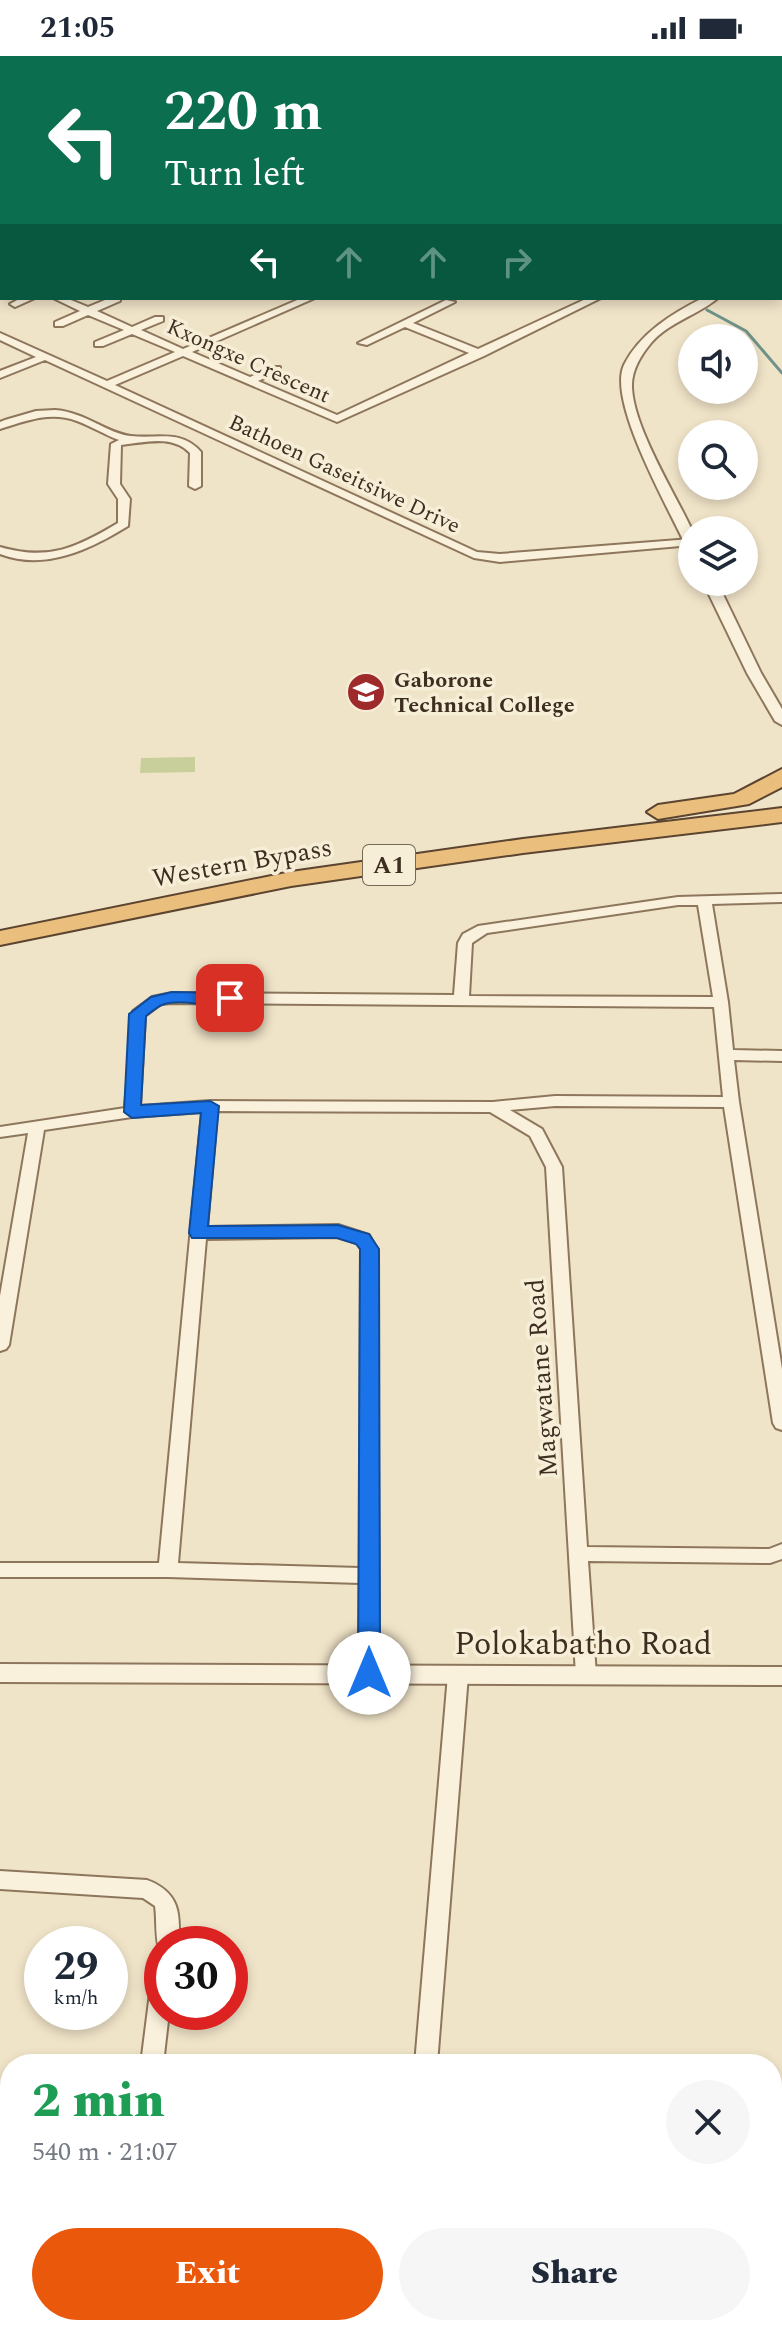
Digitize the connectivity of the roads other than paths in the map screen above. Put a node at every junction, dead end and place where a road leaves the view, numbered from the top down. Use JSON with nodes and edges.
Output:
{"nodes":[{"id":1,"x":25,"y":300,"type":"edge"},
{"id":2,"x":63,"y":300,"type":"edge"},
{"id":3,"x":114,"y":300,"type":"edge"},
{"id":4,"x":300,"y":300,"type":"edge"},
{"id":5,"x":592,"y":300,"type":"edge"},
{"id":6,"x":708,"y":300,"type":"edge"},
{"id":7,"x":450,"y":302,"type":"dead end"},
{"id":8,"x":15,"y":304,"type":"dead end"},
{"id":9,"x":88,"y":311,"type":"junction"},
{"id":10,"x":159,"y":319,"type":"dead end"},
{"id":11,"x":404,"y":323,"type":"junction"},
{"id":12,"x":59,"y":324,"type":"dead end"},
{"id":13,"x":132,"y":331,"type":"junction"},
{"id":14,"x":0,"y":336,"type":"edge"},
{"id":15,"x":363,"y":343,"type":"dead end"},
{"id":16,"x":99,"y":344,"type":"dead end"},
{"id":17,"x":184,"y":354,"type":"junction"},
{"id":18,"x":480,"y":354,"type":"junction"},
{"id":19,"x":44,"y":357,"type":"junction"},
{"id":20,"x":276,"y":369,"type":"dead end"},
{"id":21,"x":0,"y":375,"type":"edge"},
{"id":22,"x":248,"y":382,"type":"junction"},
{"id":23,"x":107,"y":385,"type":"junction"},
{"id":24,"x":0,"y":426,"type":"edge"},
{"id":25,"x":119,"y":440,"type":"junction"},
{"id":26,"x":195,"y":486,"type":"dead end"},
{"id":27,"x":679,"y":516,"type":"edge"},
{"id":28,"x":678,"y":544,"type":"edge"},
{"id":29,"x":0,"y":550,"type":"edge"},
{"id":30,"x":717,"y":596,"type":"edge"},
{"id":31,"x":782,"y":721,"type":"edge"},
{"id":32,"x":782,"y":775,"type":"edge"},
{"id":33,"x":782,"y":803,"type":"edge"},
{"id":34,"x":782,"y":815,"type":"edge"},
{"id":35,"x":615,"y":820,"type":"junction"},
{"id":36,"x":782,"y":898,"type":"edge"},
{"id":37,"x":704,"y":900,"type":"junction"},
{"id":38,"x":0,"y":924,"type":"edge"},
{"id":39,"x":0,"y":938,"type":"edge"},
{"id":40,"x":461,"y":1001,"type":"junction"},
{"id":41,"x":721,"y":1002,"type":"junction"},
{"id":42,"x":728,"y":1055,"type":"junction"},
{"id":43,"x":782,"y":1056,"type":"edge"},
{"id":44,"x":731,"y":1102,"type":"junction"},
{"id":45,"x":210,"y":1106,"type":"junction"},
{"id":46,"x":493,"y":1107,"type":"junction"},
{"id":47,"x":132,"y":1112,"type":"junction"},
{"id":48,"x":37,"y":1126,"type":"junction"},
{"id":49,"x":0,"y":1132,"type":"edge"},
{"id":50,"x":198,"y":1233,"type":"junction"},
{"id":51,"x":8,"y":1268,"type":"edge"},
{"id":52,"x":0,"y":1345,"type":"edge"},
{"id":53,"x":782,"y":1423,"type":"edge"},
{"id":54,"x":782,"y":1551,"type":"edge"},
{"id":55,"x":578,"y":1554,"type":"junction"},
{"id":56,"x":0,"y":1570,"type":"edge"},
{"id":57,"x":168,"y":1570,"type":"junction"},
{"id":58,"x":370,"y":1576,"type":"junction"},
{"id":59,"x":0,"y":1673,"type":"edge"},
{"id":60,"x":369,"y":1673,"type":"junction"},
{"id":61,"x":458,"y":1675,"type":"junction"},
{"id":62,"x":586,"y":1675,"type":"junction"},
{"id":63,"x":782,"y":1676,"type":"edge"},
{"id":64,"x":0,"y":1880,"type":"edge"},
{"id":65,"x":169,"y":1926,"type":"edge"},
{"id":66,"x":156,"y":2030,"type":"edge"},
{"id":67,"x":153,"y":2054,"type":"edge"},
{"id":68,"x":427,"y":2054,"type":"edge"}],
"edges":[{"from":1,"to":8,"type":"street"},
{"from":2,"to":9,"type":"street","name":"Kxongxe Crescent"},
{"from":3,"to":9,"type":"street"},
{"from":4,"to":17,"type":"street"},
{"from":5,"to":18,"type":"street"},
{"from":6,"to":27,"type":"street"},
{"from":7,"to":11,"type":"street"},
{"from":9,"to":12,"type":"street"},
{"from":9,"to":13,"type":"street","name":"Kxongxe Crescent"},
{"from":10,"to":13,"type":"street"},
{"from":11,"to":15,"type":"street"},
{"from":11,"to":18,"type":"street"},
{"from":13,"to":16,"type":"street"},
{"from":13,"to":17,"type":"street","name":"Kxongxe Crescent"},
{"from":14,"to":19,"type":"street","name":"Bathoen Gaseitsiwe Drive"},
{"from":17,"to":22,"type":"street","name":"Kxongxe Crescent"},
{"from":17,"to":23,"type":"street"},
{"from":18,"to":22,"type":"street","name":"Kxongxe Crescent"},
{"from":19,"to":21,"type":"street"},
{"from":19,"to":23,"type":"street","name":"Bathoen Gaseitsiwe Drive"},
{"from":20,"to":22,"type":"street"},
{"from":23,"to":28,"type":"street","name":"Bathoen Gaseitsiwe Drive"},
{"from":24,"to":25,"type":"street"},
{"from":25,"to":26,"type":"street"},
{"from":25,"to":29,"type":"street"},
{"from":30,"to":31,"type":"street"},
{"from":32,"to":35,"type":"highway"},
{"from":33,"to":35,"type":"highway","name":"Western Bypass","number":"A1"},
{"from":34,"to":39,"type":"highway","name":"Western Bypass","number":"A1"},
{"from":35,"to":38,"type":"highway","name":"Western Bypass","number":"A1"},
{"from":36,"to":37,"type":"street"},
{"from":37,"to":40,"type":"street"},
{"from":37,"to":41,"type":"street"},
{"from":40,"to":41,"type":"street"},
{"from":40,"to":47,"type":"street"},
{"from":41,"to":42,"type":"street"},
{"from":42,"to":43,"type":"street"},
{"from":42,"to":44,"type":"street"},
{"from":44,"to":46,"type":"street"},
{"from":44,"to":53,"type":"street"},
{"from":45,"to":46,"type":"street"},
{"from":45,"to":47,"type":"street"},
{"from":45,"to":50,"type":"street"},
{"from":46,"to":55,"type":"street","name":"Magwatane Road"},
{"from":47,"to":48,"type":"street"},
{"from":48,"to":49,"type":"street"},
{"from":48,"to":51,"type":"street"},
{"from":50,"to":57,"type":"street"},
{"from":50,"to":58,"type":"street"},
{"from":51,"to":52,"type":"street"},
{"from":54,"to":55,"type":"street"},
{"from":55,"to":62,"type":"street","name":"Magwatane Road"},
{"from":56,"to":57,"type":"street"},
{"from":57,"to":58,"type":"street"},
{"from":58,"to":60,"type":"street"},
{"from":59,"to":60,"type":"street","name":"Polokabatho Road"},
{"from":60,"to":61,"type":"street","name":"Polokabatho Road"},
{"from":61,"to":62,"type":"street","name":"Polokabatho Road"},
{"from":61,"to":68,"type":"street"},
{"from":62,"to":63,"type":"street","name":"Polokabatho Road"},
{"from":64,"to":65,"type":"street"},
{"from":66,"to":67,"type":"street"}]}
